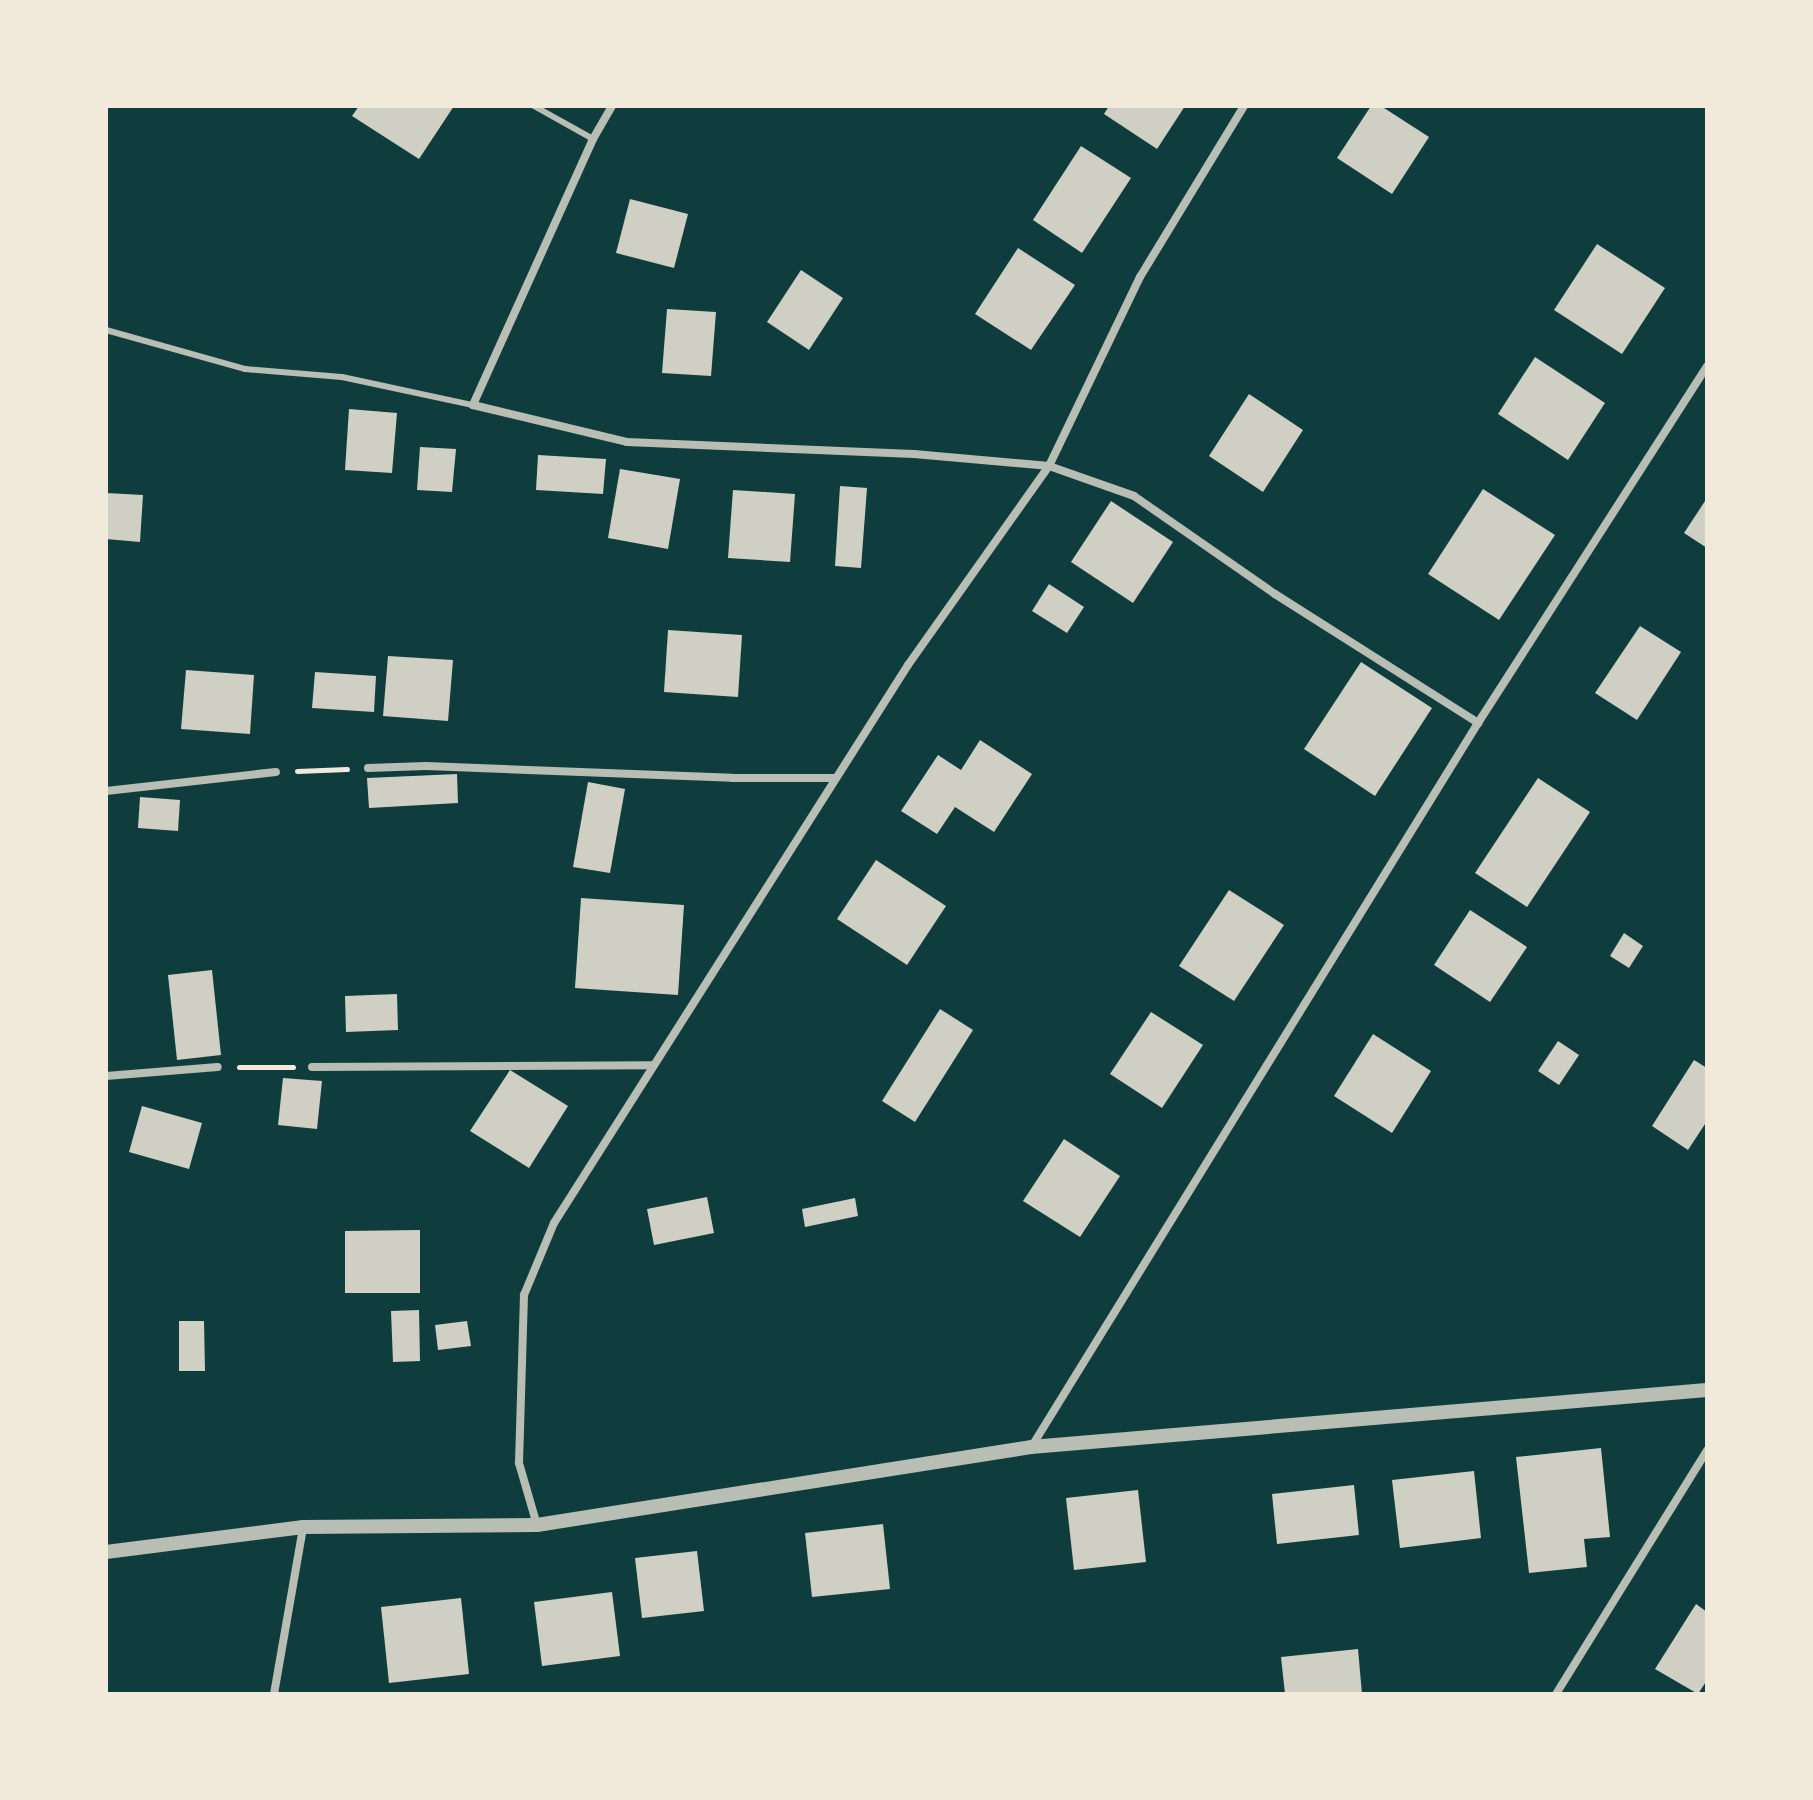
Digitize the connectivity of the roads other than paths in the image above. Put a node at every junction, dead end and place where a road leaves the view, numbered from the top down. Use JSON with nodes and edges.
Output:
{"nodes":[{"id":1,"x":534,"y":106,"type":"edge"},
{"id":2,"x":612,"y":106,"type":"edge"},
{"id":3,"x":1244,"y":106,"type":"edge"},
{"id":4,"x":593,"y":139,"type":"junction"},
{"id":5,"x":106,"y":330,"type":"edge"},
{"id":6,"x":1707,"y":366,"type":"edge"},
{"id":7,"x":473,"y":405,"type":"junction"},
{"id":8,"x":1049,"y":466,"type":"junction"},
{"id":9,"x":1478,"y":723,"type":"junction"},
{"id":10,"x":368,"y":768,"type":"road end"},
{"id":11,"x":276,"y":772,"type":"road end"},
{"id":12,"x":835,"y":778,"type":"junction"},
{"id":13,"x":106,"y":791,"type":"edge"},
{"id":14,"x":652,"y":1065,"type":"junction"},
{"id":15,"x":218,"y":1067,"type":"road end"},
{"id":16,"x":312,"y":1067,"type":"road end"},
{"id":17,"x":106,"y":1076,"type":"edge"},
{"id":18,"x":1707,"y":1390,"type":"edge"},
{"id":19,"x":1031,"y":1447,"type":"junction"},
{"id":20,"x":1707,"y":1450,"type":"edge"},
{"id":21,"x":537,"y":1525,"type":"junction"},
{"id":22,"x":303,"y":1527,"type":"junction"},
{"id":23,"x":106,"y":1552,"type":"edge"},
{"id":24,"x":274,"y":1694,"type":"edge"},
{"id":25,"x":1556,"y":1694,"type":"edge"}],
"edges":[{"from":1,"to":4,"type":"lane"},
{"from":2,"to":4,"type":"street"},
{"from":3,"to":8,"type":"street"},
{"from":4,"to":7,"type":"street"},
{"from":5,"to":7,"type":"lane"},
{"from":6,"to":9,"type":"street"},
{"from":7,"to":8,"type":"street"},
{"from":8,"to":9,"type":"street"},
{"from":8,"to":12,"type":"street"},
{"from":9,"to":19,"type":"street"},
{"from":10,"to":12,"type":"street"},
{"from":11,"to":13,"type":"street"},
{"from":12,"to":14,"type":"street"},
{"from":14,"to":16,"type":"street"},
{"from":14,"to":21,"type":"street"},
{"from":15,"to":17,"type":"street"},
{"from":18,"to":19,"type":"street"},
{"from":19,"to":21,"type":"street"},
{"from":20,"to":25,"type":"street"},
{"from":21,"to":22,"type":"street"},
{"from":22,"to":23,"type":"street"},
{"from":22,"to":24,"type":"street"}]}
